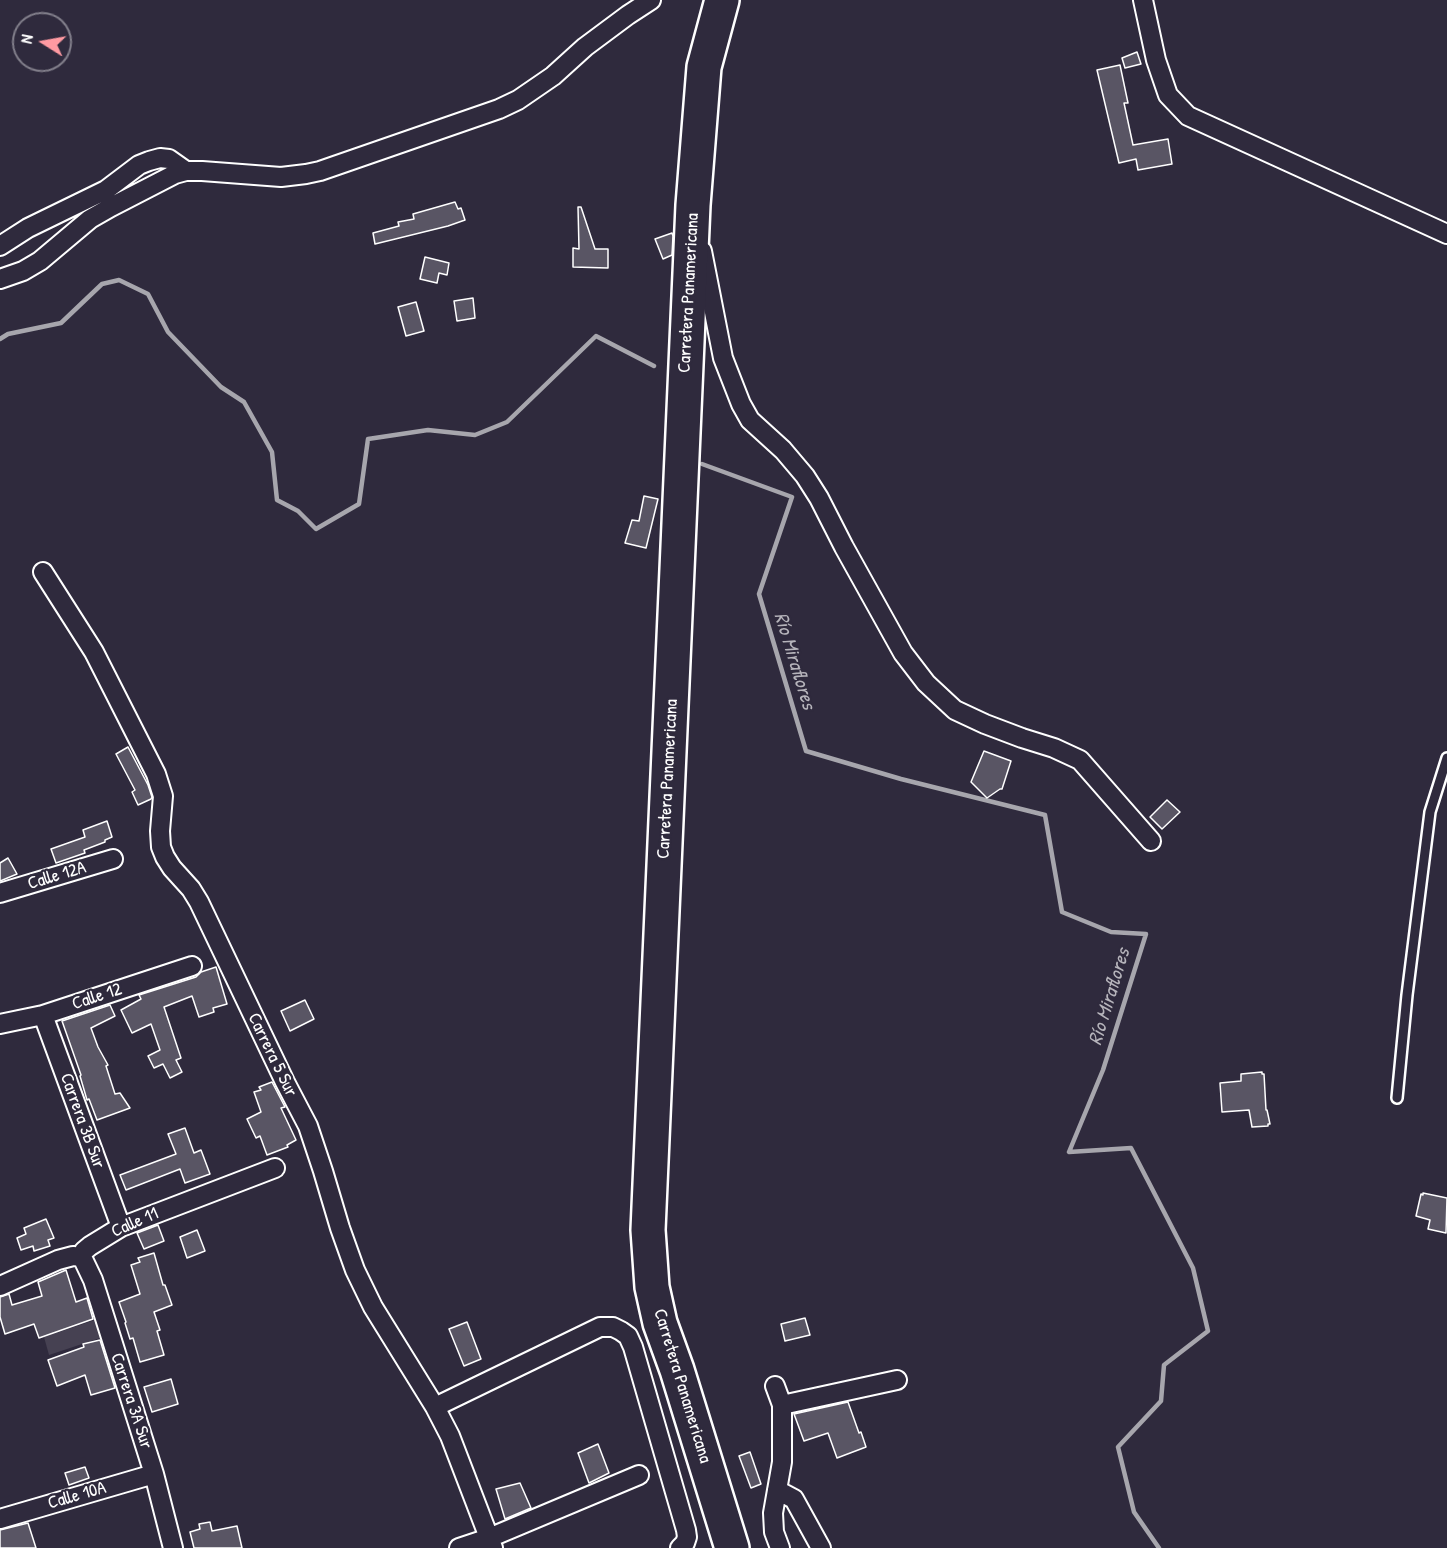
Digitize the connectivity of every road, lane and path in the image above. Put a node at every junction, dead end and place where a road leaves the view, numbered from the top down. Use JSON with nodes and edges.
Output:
{"nodes":[{"id":1,"x":651,"y":0,"type":"edge"},
{"id":2,"x":722,"y":0,"type":"edge"},
{"id":3,"x":1143,"y":0,"type":"edge"},
{"id":4,"x":186,"y":171,"type":"junction"},
{"id":5,"x":693,"y":205,"type":"junction"},
{"id":6,"x":1447,"y":234,"type":"edge"},
{"id":7,"x":0,"y":246,"type":"edge"},
{"id":8,"x":0,"y":279,"type":"edge"},
{"id":9,"x":43,"y":572,"type":"dead end"},
{"id":10,"x":1447,"y":758,"type":"edge"},
{"id":11,"x":1151,"y":841,"type":"dead end"},
{"id":12,"x":113,"y":859,"type":"dead end"},
{"id":13,"x":0,"y":893,"type":"edge"},
{"id":14,"x":192,"y":966,"type":"dead end"},
{"id":15,"x":43,"y":1015,"type":"junction"},
{"id":16,"x":0,"y":1024,"type":"edge"},
{"id":17,"x":1397,"y":1098,"type":"dead end"},
{"id":18,"x":276,"y":1168,"type":"dead end"},
{"id":19,"x":121,"y":1227,"type":"junction"},
{"id":20,"x":82,"y":1257,"type":"junction"},
{"id":21,"x":0,"y":1286,"type":"edge"},
{"id":22,"x":897,"y":1380,"type":"dead end"},
{"id":23,"x":775,"y":1386,"type":"dead end"},
{"id":24,"x":782,"y":1405,"type":"junction"},
{"id":25,"x":435,"y":1407,"type":"junction"},
{"id":26,"x":154,"y":1474,"type":"junction"},
{"id":27,"x":639,"y":1475,"type":"dead end"},
{"id":28,"x":777,"y":1490,"type":"junction"},
{"id":29,"x":0,"y":1519,"type":"edge"},
{"id":30,"x":491,"y":1543,"type":"edge"},
{"id":31,"x":173,"y":1548,"type":"edge"},
{"id":32,"x":459,"y":1548,"type":"edge"},
{"id":33,"x":680,"y":1548,"type":"edge"},
{"id":34,"x":732,"y":1548,"type":"edge"},
{"id":35,"x":780,"y":1548,"type":"edge"},
{"id":36,"x":821,"y":1548,"type":"edge"}],
"edges":[{"from":1,"to":4,"type":"street"},
{"from":2,"to":5,"type":"highway","name":"Carretera Panamericana"},
{"from":3,"to":6,"type":"street"},
{"from":4,"to":7,"type":"street"},
{"from":4,"to":8,"type":"street"},
{"from":5,"to":11,"type":"street"},
{"from":5,"to":34,"type":"highway","name":"Carretera Panamericana"},
{"from":9,"to":25,"type":"street","name":"Carrera 5 Sur"},
{"from":10,"to":17,"type":"lane"},
{"from":12,"to":13,"type":"street","name":"Calle 12A"},
{"from":14,"to":15,"type":"street","name":"Calle 12"},
{"from":15,"to":16,"type":"street","name":"Calle 12"},
{"from":15,"to":19,"type":"street","name":"Carrera 3B Sur"},
{"from":18,"to":19,"type":"street","name":"Calle 11"},
{"from":19,"to":20,"type":"street","name":"Calle 11"},
{"from":20,"to":21,"type":"street"},
{"from":20,"to":26,"type":"street","name":"Carrera 3A Sur"},
{"from":22,"to":24,"type":"street"},
{"from":23,"to":24,"type":"street"},
{"from":24,"to":28,"type":"street"},
{"from":25,"to":30,"type":"street","name":"Carrera 5 Sur"},
{"from":25,"to":33,"type":"street"},
{"from":26,"to":29,"type":"street","name":"Calle 10A"},
{"from":26,"to":31,"type":"street","name":"Carrera 3A Sur"},
{"from":27,"to":30,"type":"street"},
{"from":28,"to":35,"type":"street"},
{"from":28,"to":36,"type":"street"},
{"from":30,"to":32,"type":"street"}]}
